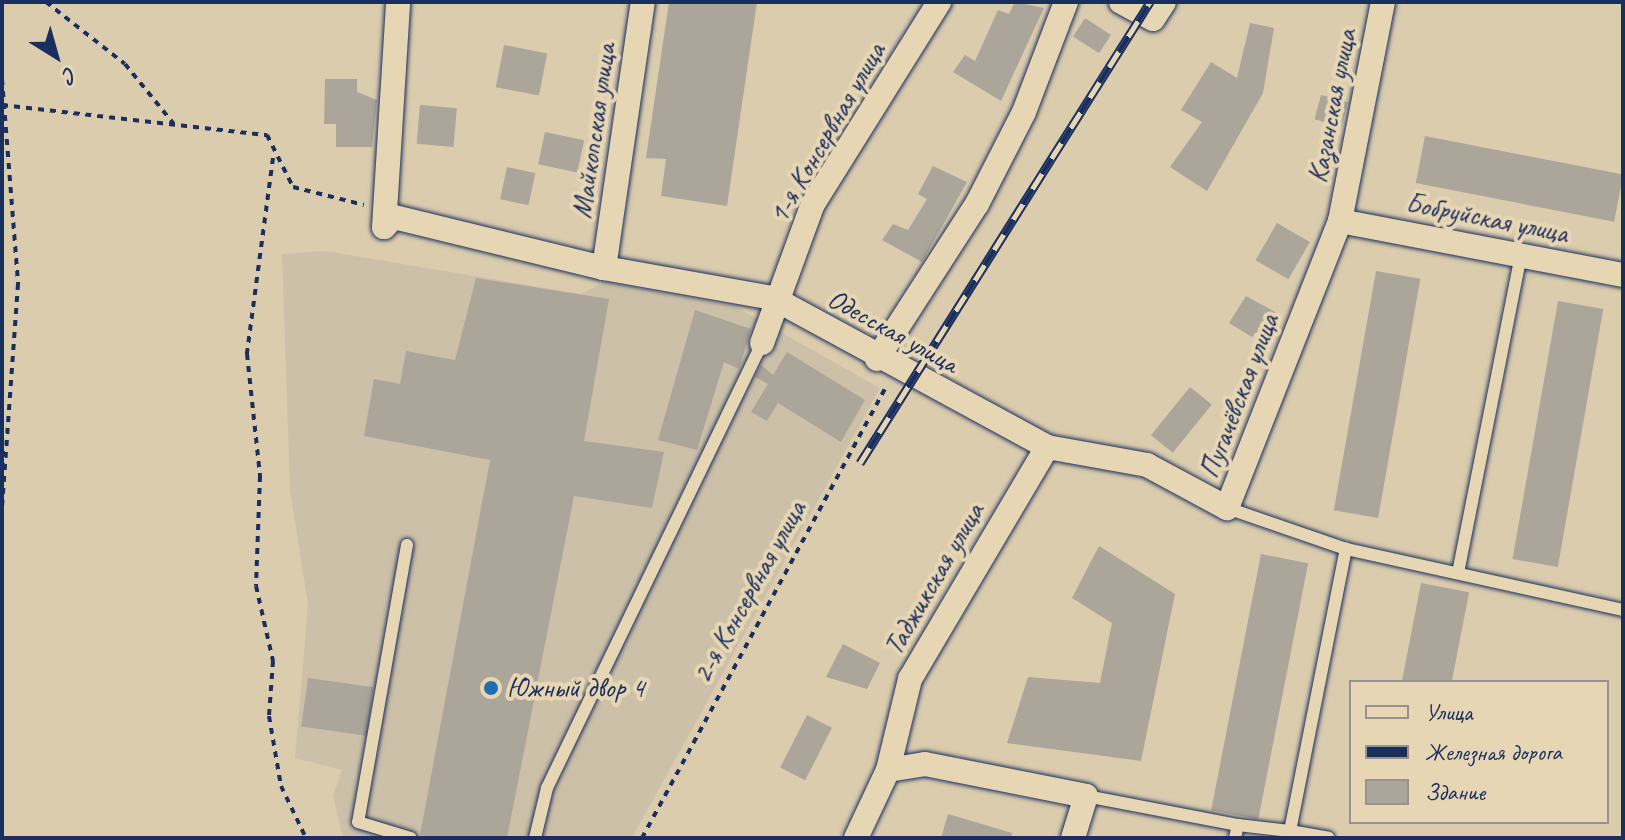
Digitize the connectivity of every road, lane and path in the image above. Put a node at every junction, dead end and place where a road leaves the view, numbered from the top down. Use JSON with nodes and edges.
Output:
{"nodes":[{"id":1,"x":46,"y":2,"type":"edge"},
{"id":2,"x":398,"y":2,"type":"edge"},
{"id":3,"x":643,"y":2,"type":"edge"},
{"id":4,"x":939,"y":2,"type":"edge"},
{"id":5,"x":1066,"y":2,"type":"edge"},
{"id":6,"x":1121,"y":2,"type":"edge"},
{"id":7,"x":1383,"y":2,"type":"edge"},
{"id":8,"x":1158,"y":11,"type":"edge"},
{"id":9,"x":2,"y":79,"type":"edge"},
{"id":10,"x":2,"y":105,"type":"edge"},
{"id":11,"x":174,"y":124,"type":"junction"},
{"id":12,"x":273,"y":158,"type":"junction"},
{"id":13,"x":386,"y":211,"type":"junction"},
{"id":14,"x":1340,"y":221,"type":"junction"},
{"id":15,"x":1521,"y":254,"type":"junction"},
{"id":16,"x":604,"y":268,"type":"junction"},
{"id":17,"x":1623,"y":275,"type":"edge"},
{"id":18,"x":773,"y":298,"type":"junction"},
{"id":19,"x":762,"y":343,"type":"joint"},
{"id":20,"x":887,"y":364,"type":"junction"},
{"id":21,"x":1047,"y":447,"type":"junction"},
{"id":22,"x":1147,"y":465,"type":"joint"},
{"id":23,"x":2,"y":505,"type":"edge"},
{"id":24,"x":1227,"y":508,"type":"junction"},
{"id":25,"x":407,"y":545,"type":"dead end"},
{"id":26,"x":1346,"y":549,"type":"junction"},
{"id":27,"x":1458,"y":573,"type":"junction"},
{"id":28,"x":1623,"y":610,"type":"edge"},
{"id":29,"x":888,"y":770,"type":"junction"},
{"id":30,"x":1086,"y":796,"type":"junction"},
{"id":31,"x":1290,"y":831,"type":"junction"},
{"id":32,"x":1236,"y":832,"type":"edge"},
{"id":33,"x":306,"y":838,"type":"edge"},
{"id":34,"x":411,"y":838,"type":"edge"},
{"id":35,"x":535,"y":838,"type":"edge"},
{"id":36,"x":642,"y":838,"type":"edge"},
{"id":37,"x":856,"y":838,"type":"edge"},
{"id":38,"x":1073,"y":838,"type":"edge"},
{"id":39,"x":1328,"y":838,"type":"edge"}],
"edges":[{"from":1,"to":11,"type":"path"},
{"from":2,"to":13,"type":"street"},
{"from":3,"to":16,"type":"street","name":"Майкопская улица"},
{"from":4,"to":18,"type":"street","name":"1-я Консервная улица"},
{"from":5,"to":20,"type":"street"},
{"from":6,"to":8,"type":"street"},
{"from":7,"to":14,"type":"street","name":"Казанская улица"},
{"from":9,"to":23,"type":"path"},
{"from":10,"to":11,"type":"path"},
{"from":11,"to":12,"type":"path"},
{"from":12,"to":13,"type":"path"},
{"from":12,"to":33,"type":"path"},
{"from":13,"to":16,"type":"street","name":"Одесская улица"},
{"from":14,"to":15,"type":"street","name":"Бобруйская улица"},
{"from":14,"to":24,"type":"street","name":"Пугачёвская улица"},
{"from":15,"to":17,"type":"street","name":"Бобруйская улица"},
{"from":15,"to":27,"type":"lane"},
{"from":16,"to":18,"type":"street","name":"Одесская улица"},
{"from":18,"to":19,"type":"street","name":"1-я Консервная улица"},
{"from":18,"to":20,"type":"street","name":"Одесская улица"},
{"from":19,"to":35,"type":"lane"},
{"from":20,"to":21,"type":"street","name":"Одесская улица"},
{"from":20,"to":36,"type":"path","name":"2-я Консервная улица"},
{"from":21,"to":22,"type":"street","name":"Одесская улица"},
{"from":21,"to":29,"type":"street","name":"Таджикская улица"},
{"from":22,"to":24,"type":"street","name":"Пугачёвская улица"},
{"from":24,"to":26,"type":"lane"},
{"from":25,"to":34,"type":"lane"},
{"from":26,"to":27,"type":"lane"},
{"from":26,"to":31,"type":"lane"},
{"from":27,"to":28,"type":"lane"},
{"from":29,"to":30,"type":"street"},
{"from":29,"to":37,"type":"street","name":"Таджикская улица"},
{"from":30,"to":32,"type":"lane"},
{"from":30,"to":38,"type":"street"},
{"from":31,"to":32,"type":"lane"},
{"from":31,"to":39,"type":"lane"}]}
